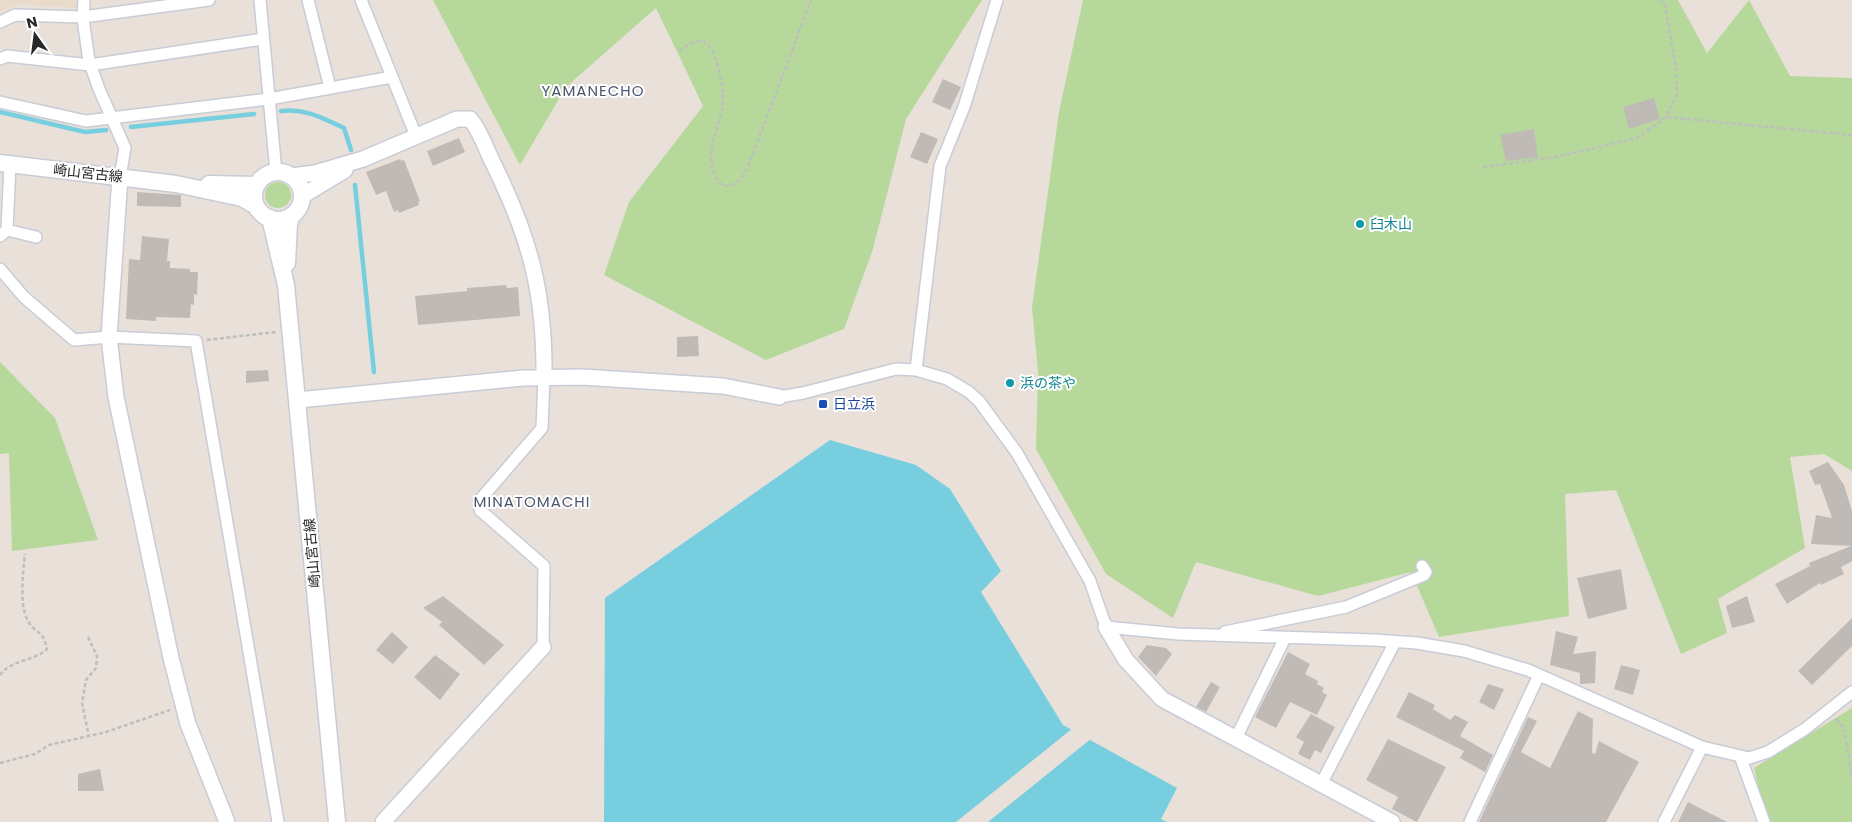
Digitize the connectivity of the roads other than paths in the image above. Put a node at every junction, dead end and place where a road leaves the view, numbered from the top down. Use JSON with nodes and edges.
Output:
{"nodes":[{"id":1,"x":84,"y":0,"type":"edge"},
{"id":2,"x":209,"y":0,"type":"edge"},
{"id":3,"x":260,"y":0,"type":"edge"},
{"id":4,"x":308,"y":0,"type":"edge"},
{"id":5,"x":361,"y":0,"type":"edge"},
{"id":6,"x":998,"y":0,"type":"edge"},
{"id":7,"x":83,"y":17,"type":"junction"},
{"id":8,"x":0,"y":22,"type":"edge"},
{"id":9,"x":263,"y":38,"type":"junction"},
{"id":10,"x":0,"y":59,"type":"edge"},
{"id":11,"x":90,"y":64,"type":"junction"},
{"id":12,"x":392,"y":77,"type":"junction"},
{"id":13,"x":330,"y":88,"type":"junction"},
{"id":14,"x":269,"y":99,"type":"junction"},
{"id":15,"x":0,"y":102,"type":"edge"},
{"id":16,"x":112,"y":118,"type":"junction"},
{"id":17,"x":416,"y":136,"type":"junction"},
{"id":18,"x":363,"y":159,"type":"junction"},
{"id":19,"x":5,"y":164,"type":"edge"},
{"id":20,"x":284,"y":174,"type":"junction"},
{"id":21,"x":120,"y":177,"type":"junction"},
{"id":22,"x":176,"y":184,"type":"junction"},
{"id":23,"x":257,"y":185,"type":"junction"},
{"id":24,"x":302,"y":196,"type":"junction"},
{"id":25,"x":256,"y":206,"type":"junction"},
{"id":26,"x":292,"y":215,"type":"junction"},
{"id":27,"x":270,"y":218,"type":"junction"},
{"id":28,"x":3,"y":233,"type":"edge"},
{"id":29,"x":36,"y":237,"type":"dead end"},
{"id":30,"x":0,"y":269,"type":"edge"},
{"id":31,"x":286,"y":285,"type":"junction"},
{"id":32,"x":109,"y":337,"type":"junction"},
{"id":33,"x":916,"y":370,"type":"junction"},
{"id":34,"x":544,"y":377,"type":"junction"},
{"id":35,"x":779,"y":397,"type":"joint"},
{"id":36,"x":298,"y":400,"type":"junction"},
{"id":37,"x":1422,"y":566,"type":"dead end"},
{"id":38,"x":1106,"y":627,"type":"junction"},
{"id":39,"x":1208,"y":635,"type":"junction"},
{"id":40,"x":1285,"y":638,"type":"junction"},
{"id":41,"x":1395,"y":642,"type":"junction"},
{"id":42,"x":542,"y":647,"type":"joint"},
{"id":43,"x":1539,"y":675,"type":"junction"},
{"id":44,"x":1852,"y":692,"type":"edge"},
{"id":45,"x":1236,"y":738,"type":"junction"},
{"id":46,"x":1702,"y":747,"type":"junction"},
{"id":47,"x":1740,"y":756,"type":"junction"},
{"id":48,"x":1321,"y":784,"type":"junction"},
{"id":49,"x":227,"y":822,"type":"edge"},
{"id":50,"x":278,"y":822,"type":"edge"},
{"id":51,"x":337,"y":822,"type":"edge"},
{"id":52,"x":382,"y":822,"type":"edge"},
{"id":53,"x":1392,"y":822,"type":"edge"},
{"id":54,"x":1470,"y":822,"type":"edge"},
{"id":55,"x":1664,"y":822,"type":"edge"},
{"id":56,"x":1764,"y":822,"type":"edge"}],
"edges":[{"from":1,"to":7,"type":"street"},
{"from":2,"to":7,"type":"street"},
{"from":3,"to":9,"type":"street"},
{"from":4,"to":13,"type":"street"},
{"from":5,"to":12,"type":"street"},
{"from":6,"to":33,"type":"street"},
{"from":7,"to":8,"type":"street"},
{"from":7,"to":11,"type":"street"},
{"from":9,"to":11,"type":"street"},
{"from":9,"to":14,"type":"street"},
{"from":10,"to":11,"type":"street"},
{"from":11,"to":16,"type":"street"},
{"from":12,"to":13,"type":"street"},
{"from":12,"to":17,"type":"street"},
{"from":13,"to":14,"type":"street"},
{"from":14,"to":16,"type":"street"},
{"from":14,"to":20,"type":"street"},
{"from":15,"to":16,"type":"street"},
{"from":16,"to":21,"type":"street"},
{"from":17,"to":18,"type":"street"},
{"from":17,"to":34,"type":"street"},
{"from":18,"to":20,"type":"street"},
{"from":18,"to":24,"type":"street"},
{"from":19,"to":21,"type":"main road","name":"崎山宮古線"},
{"from":19,"to":28,"type":"street"},
{"from":20,"to":23,"type":"main road"},
{"from":20,"to":24,"type":"main road"},
{"from":21,"to":22,"type":"main road","name":"崎山宮古線"},
{"from":21,"to":32,"type":"street"},
{"from":22,"to":23,"type":"main road","name":"崎山宮古線"},
{"from":22,"to":25,"type":"main road","name":"崎山宮古線"},
{"from":23,"to":25,"type":"main road"},
{"from":24,"to":26,"type":"main road","name":"崎山宮古線"},
{"from":25,"to":27,"type":"main road","name":"崎山宮古線"},
{"from":26,"to":27,"type":"main road"},
{"from":26,"to":31,"type":"main road","name":"崎山宮古線"},
{"from":27,"to":31,"type":"main road","name":"崎山宮古線"},
{"from":28,"to":29,"type":"street"},
{"from":30,"to":32,"type":"street"},
{"from":31,"to":36,"type":"main road","name":"崎山宮古線"},
{"from":32,"to":49,"type":"street"},
{"from":32,"to":50,"type":"street"},
{"from":33,"to":35,"type":"street"},
{"from":33,"to":38,"type":"street"},
{"from":34,"to":35,"type":"street"},
{"from":34,"to":36,"type":"street"},
{"from":34,"to":42,"type":"street"},
{"from":36,"to":51,"type":"main road","name":"崎山宮古線"},
{"from":37,"to":39,"type":"street"},
{"from":38,"to":39,"type":"street"},
{"from":38,"to":45,"type":"street"},
{"from":39,"to":40,"type":"street"},
{"from":40,"to":41,"type":"street"},
{"from":40,"to":45,"type":"street"},
{"from":41,"to":43,"type":"street"},
{"from":41,"to":48,"type":"street"},
{"from":42,"to":52,"type":"street"},
{"from":43,"to":46,"type":"street"},
{"from":43,"to":54,"type":"street"},
{"from":44,"to":47,"type":"street"},
{"from":45,"to":48,"type":"street"},
{"from":46,"to":47,"type":"street"},
{"from":46,"to":55,"type":"street"},
{"from":47,"to":56,"type":"street"},
{"from":48,"to":53,"type":"street"}]}
